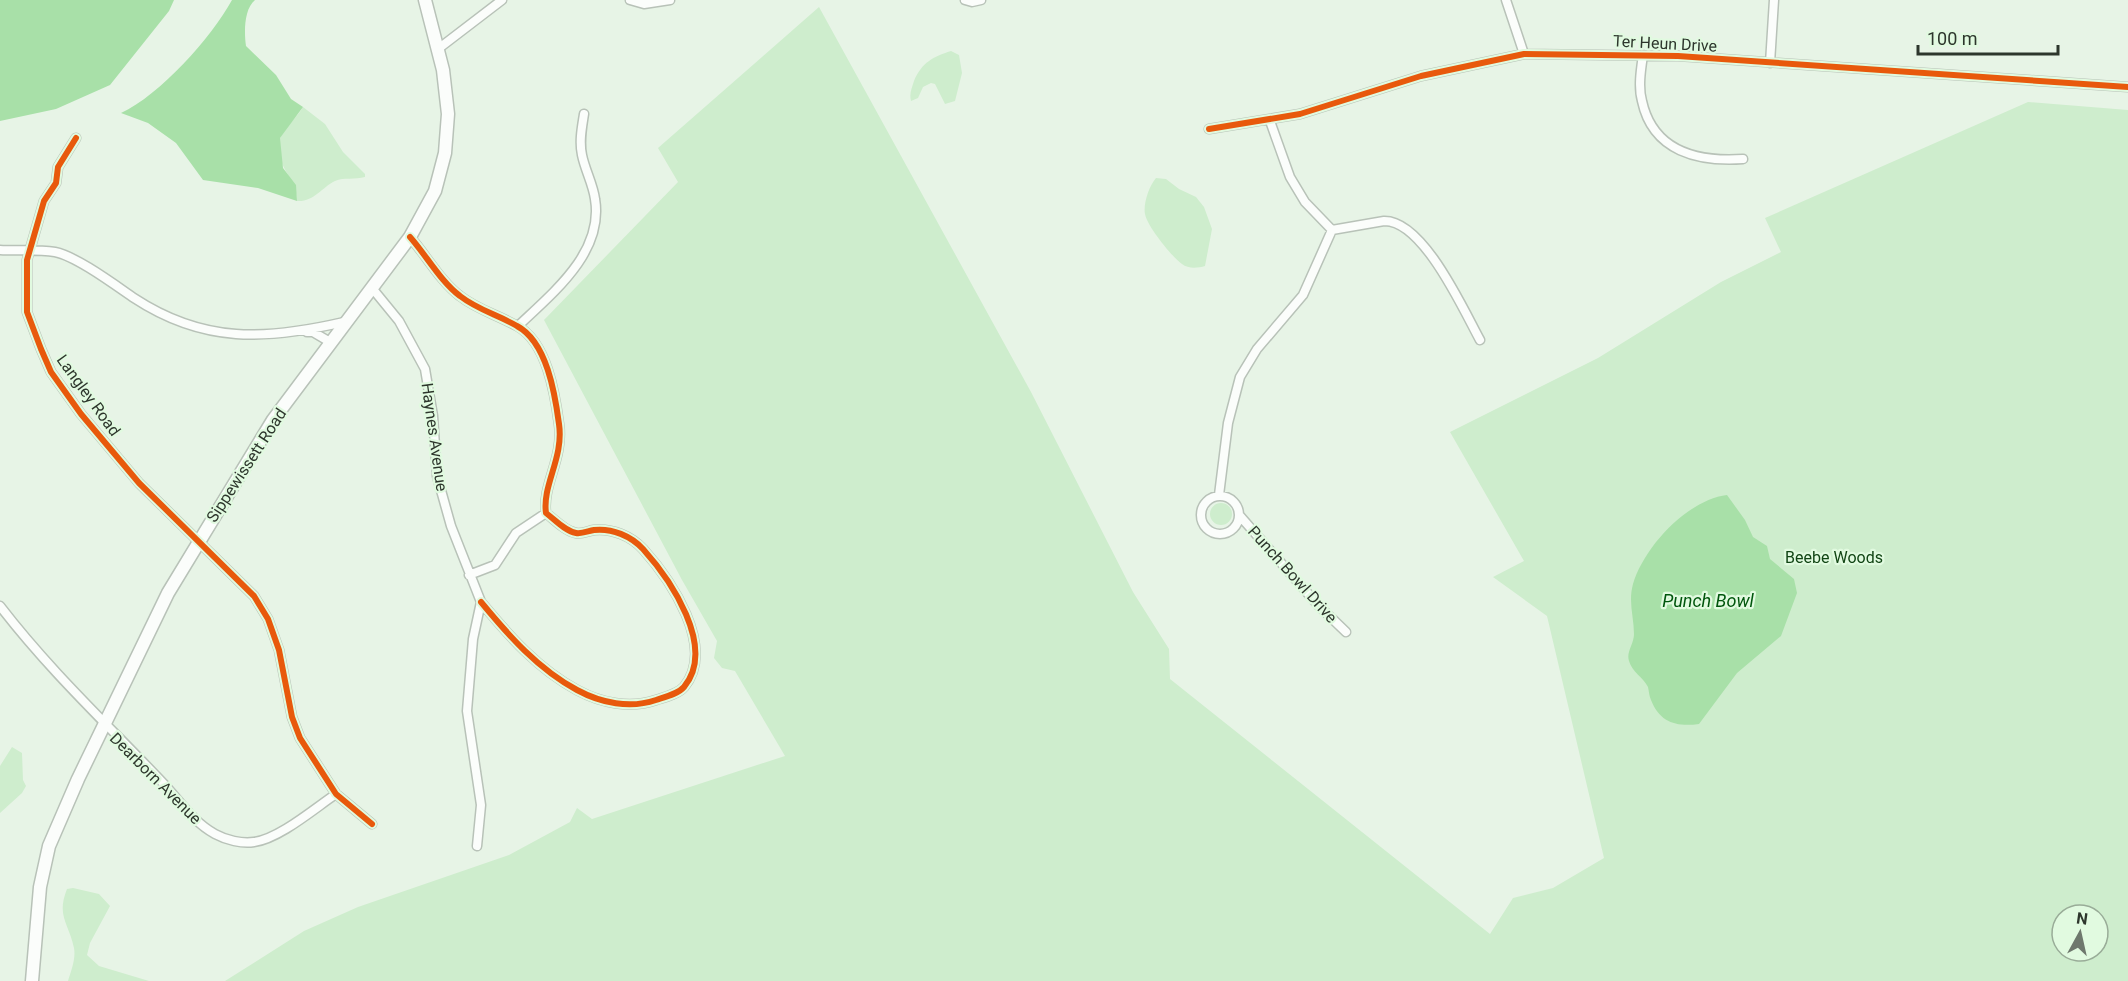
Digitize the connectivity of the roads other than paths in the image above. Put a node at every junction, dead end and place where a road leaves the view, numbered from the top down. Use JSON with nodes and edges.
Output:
{"nodes":[{"id":1,"x":425,"y":0,"type":"edge"},
{"id":2,"x":502,"y":0,"type":"edge"},
{"id":3,"x":630,"y":0,"type":"edge"},
{"id":4,"x":670,"y":0,"type":"edge"},
{"id":5,"x":965,"y":0,"type":"edge"},
{"id":6,"x":981,"y":0,"type":"edge"},
{"id":7,"x":1506,"y":0,"type":"edge"},
{"id":8,"x":1774,"y":0,"type":"edge"},
{"id":9,"x":438,"y":49,"type":"junction"},
{"id":10,"x":1524,"y":54,"type":"junction"},
{"id":11,"x":1643,"y":55,"type":"junction"},
{"id":12,"x":1770,"y":63,"type":"junction"},
{"id":13,"x":2128,"y":87,"type":"edge"},
{"id":14,"x":584,"y":114,"type":"dead end"},
{"id":15,"x":1270,"y":121,"type":"junction"},
{"id":16,"x":1209,"y":129,"type":"dead end"},
{"id":17,"x":76,"y":138,"type":"dead end"},
{"id":18,"x":1743,"y":159,"type":"dead end"},
{"id":19,"x":1332,"y":230,"type":"junction"},
{"id":20,"x":410,"y":237,"type":"junction"},
{"id":21,"x":0,"y":250,"type":"edge"},
{"id":22,"x":30,"y":252,"type":"junction"},
{"id":23,"x":372,"y":288,"type":"junction"},
{"id":24,"x":344,"y":322,"type":"junction"},
{"id":25,"x":518,"y":326,"type":"junction"},
{"id":26,"x":297,"y":332,"type":"junction"},
{"id":27,"x":1480,"y":340,"type":"dead end"},
{"id":28,"x":330,"y":342,"type":"junction"},
{"id":29,"x":1219,"y":495,"type":"junction"},
{"id":30,"x":546,"y":513,"type":"junction"},
{"id":31,"x":1240,"y":516,"type":"junction"},
{"id":32,"x":199,"y":539,"type":"junction"},
{"id":33,"x":469,"y":575,"type":"junction"},
{"id":34,"x":481,"y":602,"type":"junction"},
{"id":35,"x":0,"y":606,"type":"edge"},
{"id":36,"x":1346,"y":632,"type":"dead end"},
{"id":37,"x":104,"y":725,"type":"junction"},
{"id":38,"x":336,"y":794,"type":"junction"},
{"id":39,"x":372,"y":824,"type":"dead end"},
{"id":40,"x":477,"y":846,"type":"dead end"},
{"id":41,"x":32,"y":981,"type":"edge"}],
"edges":[{"from":1,"to":9,"type":"main road","name":"Sippewissett Road"},
{"from":2,"to":9,"type":"street"},
{"from":3,"to":4,"type":"street"},
{"from":5,"to":6,"type":"street"},
{"from":7,"to":10,"type":"street"},
{"from":8,"to":12,"type":"street"},
{"from":9,"to":20,"type":"main road","name":"Sippewissett Road"},
{"from":10,"to":11,"type":"street","name":"Ter Heun Drive"},
{"from":10,"to":15,"type":"street","name":"Ter Heun Drive"},
{"from":11,"to":12,"type":"street","name":"Ter Heun Drive"},
{"from":11,"to":18,"type":"street"},
{"from":12,"to":13,"type":"street","name":"Ter Heun Drive"},
{"from":14,"to":25,"type":"street"},
{"from":15,"to":16,"type":"street","name":"Ter Heun Drive"},
{"from":15,"to":19,"type":"street"},
{"from":17,"to":22,"type":"street","name":"Langley Road"},
{"from":19,"to":27,"type":"street"},
{"from":19,"to":29,"type":"street"},
{"from":20,"to":23,"type":"main road","name":"Sippewissett Road"},
{"from":20,"to":25,"type":"street"},
{"from":21,"to":22,"type":"street"},
{"from":22,"to":26,"type":"street"},
{"from":22,"to":32,"type":"street","name":"Langley Road"},
{"from":23,"to":24,"type":"main road","name":"Sippewissett Road"},
{"from":23,"to":33,"type":"street","name":"Haynes Avenue"},
{"from":24,"to":26,"type":"street"},
{"from":24,"to":28,"type":"main road","name":"Sippewissett Road"},
{"from":25,"to":30,"type":"street"},
{"from":26,"to":28,"type":"street"},
{"from":28,"to":32,"type":"main road","name":"Sippewissett Road"},
{"from":29,"to":31,"type":"street","name":"Punch Bowl Drive"},
{"from":29,"to":31,"type":"street","name":"Punch Bowl Drive"},
{"from":30,"to":33,"type":"street"},
{"from":30,"to":34,"type":"street","name":"Haynes Avenue"},
{"from":31,"to":36,"type":"street","name":"Punch Bowl Drive"},
{"from":32,"to":37,"type":"main road","name":"Sippewissett Road"},
{"from":32,"to":38,"type":"street"},
{"from":33,"to":34,"type":"street","name":"Haynes Avenue"},
{"from":34,"to":40,"type":"street"},
{"from":35,"to":37,"type":"street","name":"Dearborn Avenue"},
{"from":37,"to":38,"type":"street","name":"Dearborn Avenue"},
{"from":37,"to":41,"type":"main road","name":"Sippewissett Road"},
{"from":38,"to":39,"type":"street"}]}
